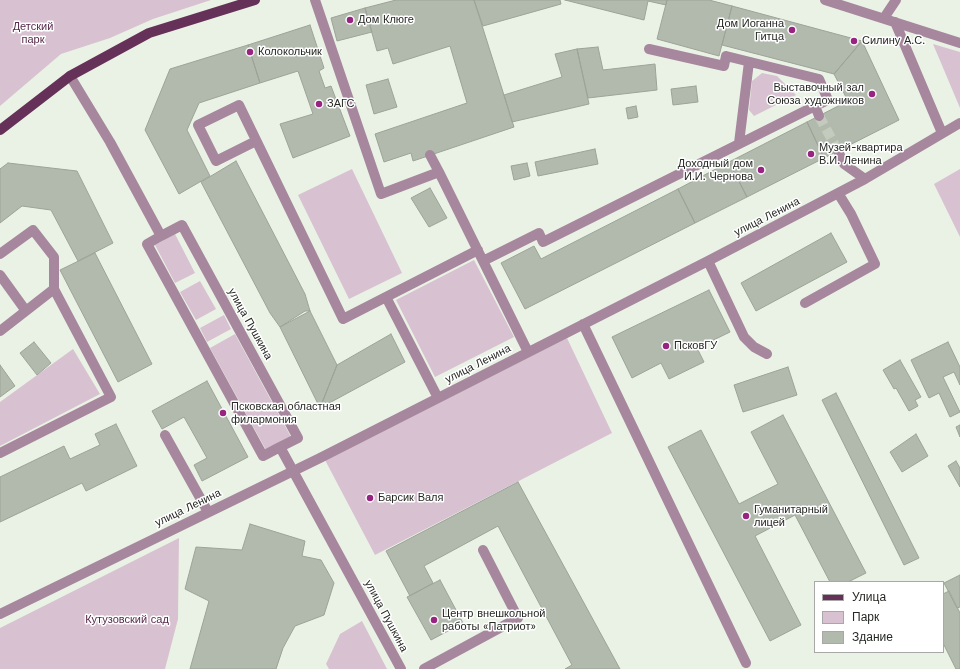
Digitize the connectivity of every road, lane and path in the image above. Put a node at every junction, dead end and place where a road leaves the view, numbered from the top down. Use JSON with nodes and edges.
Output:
{"nodes":[{"id":1,"x":255,"y":0,"type":"edge"},
{"id":2,"x":315,"y":0,"type":"edge"},
{"id":3,"x":824,"y":0,"type":"edge"},
{"id":4,"x":896,"y":0,"type":"edge"},
{"id":5,"x":884,"y":18,"type":"junction"},
{"id":6,"x":895,"y":22,"type":"junction"},
{"id":7,"x":960,"y":43,"type":"edge"},
{"id":8,"x":649,"y":49,"type":"dead end"},
{"id":9,"x":749,"y":62,"type":"junction"},
{"id":10,"x":70,"y":76,"type":"junction"},
{"id":11,"x":960,"y":123,"type":"edge"},
{"id":12,"x":0,"y":130,"type":"edge"},
{"id":13,"x":942,"y":133,"type":"junction"},
{"id":14,"x":256,"y":141,"type":"junction"},
{"id":15,"x":739,"y":143,"type":"junction"},
{"id":16,"x":838,"y":151,"type":"tunnel mouth"},
{"id":17,"x":430,"y":155,"type":"dead end"},
{"id":18,"x":439,"y":172,"type":"junction"},
{"id":19,"x":865,"y":179,"type":"junction"},
{"id":20,"x":838,"y":193,"type":"junction"},
{"id":21,"x":161,"y":236,"type":"junction"},
{"id":22,"x":478,"y":250,"type":"junction"},
{"id":23,"x":0,"y":254,"type":"edge"},
{"id":24,"x":483,"y":260,"type":"junction"},
{"id":25,"x":708,"y":260,"type":"junction"},
{"id":26,"x":0,"y":275,"type":"edge"},
{"id":27,"x":54,"y":289,"type":"junction"},
{"id":28,"x":386,"y":297,"type":"junction"},
{"id":29,"x":805,"y":303,"type":"dead end"},
{"id":30,"x":26,"y":311,"type":"junction"},
{"id":31,"x":583,"y":324,"type":"junction"},
{"id":32,"x":0,"y":331,"type":"edge"},
{"id":33,"x":528,"y":352,"type":"junction"},
{"id":34,"x":768,"y":354,"type":"dead end"},
{"id":35,"x":438,"y":398,"type":"junction"},
{"id":36,"x":165,"y":435,"type":"dead end"},
{"id":37,"x":280,"y":447,"type":"junction"},
{"id":38,"x":0,"y":453,"type":"edge"},
{"id":39,"x":293,"y":470,"type":"junction"},
{"id":40,"x":208,"y":512,"type":"junction"},
{"id":41,"x":483,"y":550,"type":"dead end"},
{"id":42,"x":0,"y":614,"type":"edge"},
{"id":43,"x":746,"y":663,"type":"dead end"},
{"id":44,"x":401,"y":669,"type":"edge"},
{"id":45,"x":424,"y":669,"type":"edge"}],
"edges":[{"from":1,"to":10,"type":"main road"},
{"from":2,"to":18,"type":"street"},
{"from":3,"to":5,"type":"street"},
{"from":4,"to":5,"type":"street"},
{"from":5,"to":6,"type":"street"},
{"from":6,"to":7,"type":"street"},
{"from":6,"to":13,"type":"street"},
{"from":8,"to":9,"type":"street"},
{"from":9,"to":15,"type":"street"},
{"from":9,"to":15,"type":"street"},
{"from":10,"to":12,"type":"main road"},
{"from":10,"to":21,"type":"street"},
{"from":11,"to":13,"type":"street","name":"улица Ленина"},
{"from":13,"to":19,"type":"street","name":"улица Ленина"},
{"from":14,"to":14,"type":"street"},
{"from":14,"to":28,"type":"street"},
{"from":15,"to":24,"type":"street"},
{"from":16,"to":19,"type":"street"},
{"from":17,"to":18,"type":"street"},
{"from":18,"to":22,"type":"street"},
{"from":19,"to":20,"type":"street","name":"улица Ленина"},
{"from":20,"to":25,"type":"street","name":"улица Ленина"},
{"from":20,"to":29,"type":"street"},
{"from":21,"to":37,"type":"street","name":"улица Пушкина"},
{"from":21,"to":37,"type":"street","name":"улица Пушкина"},
{"from":22,"to":24,"type":"street"},
{"from":22,"to":28,"type":"street"},
{"from":23,"to":27,"type":"street"},
{"from":24,"to":33,"type":"street"},
{"from":25,"to":31,"type":"street","name":"улица Ленина"},
{"from":25,"to":34,"type":"street"},
{"from":26,"to":30,"type":"street"},
{"from":27,"to":30,"type":"street"},
{"from":27,"to":38,"type":"street"},
{"from":28,"to":35,"type":"street"},
{"from":30,"to":32,"type":"street"},
{"from":31,"to":33,"type":"street","name":"улица Ленина"},
{"from":31,"to":43,"type":"street"},
{"from":33,"to":35,"type":"street","name":"улица Ленина"},
{"from":35,"to":39,"type":"street","name":"улица Ленина"},
{"from":36,"to":40,"type":"street"},
{"from":37,"to":39,"type":"street","name":"улица Пушкина"},
{"from":39,"to":40,"type":"street","name":"улица Ленина"},
{"from":39,"to":44,"type":"street","name":"улица Пушкина"},
{"from":40,"to":42,"type":"street","name":"улица Ленина"},
{"from":41,"to":45,"type":"street"}]}
